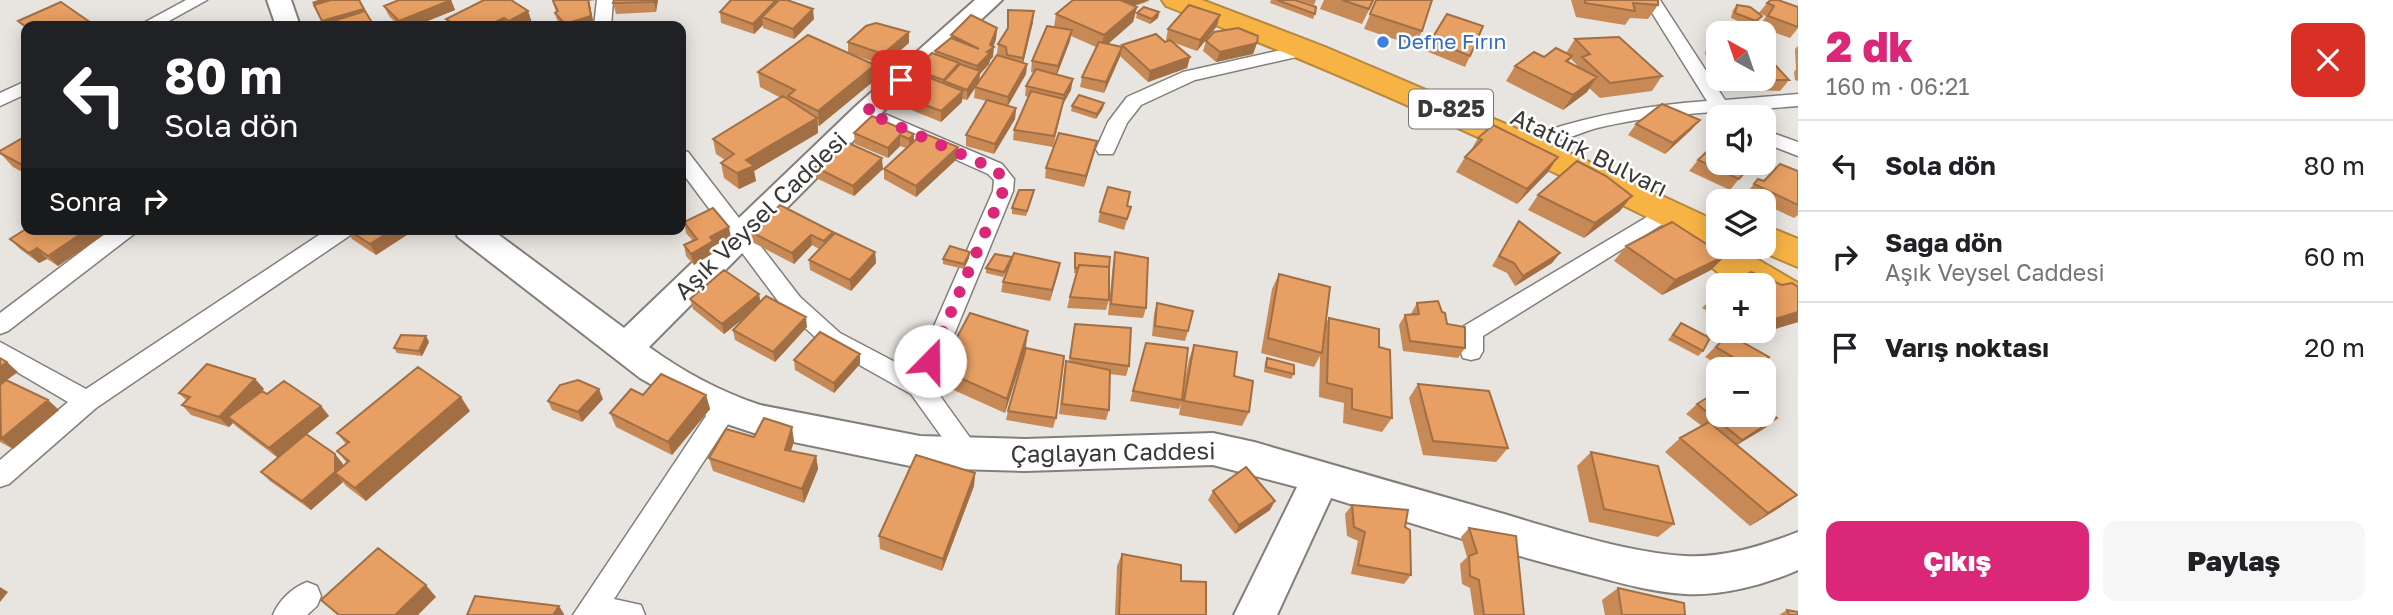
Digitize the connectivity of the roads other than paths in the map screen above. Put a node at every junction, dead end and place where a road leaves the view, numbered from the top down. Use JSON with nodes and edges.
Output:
{"nodes":[{"id":1,"x":199,"y":0,"type":"edge"},
{"id":2,"x":279,"y":0,"type":"edge"},
{"id":3,"x":605,"y":0,"type":"edge"},
{"id":4,"x":990,"y":0,"type":"edge"},
{"id":5,"x":1176,"y":0,"type":"edge"},
{"id":6,"x":1224,"y":0,"type":"edge"},
{"id":7,"x":1652,"y":0,"type":"edge"},
{"id":8,"x":157,"y":21,"type":"edge"},
{"id":9,"x":286,"y":21,"type":"edge"},
{"id":10,"x":604,"y":21,"type":"edge"},
{"id":11,"x":1292,"y":36,"type":"junction"},
{"id":12,"x":21,"y":90,"type":"edge"},
{"id":13,"x":0,"y":100,"type":"edge"},
{"id":14,"x":1798,"y":100,"type":"edge"},
{"id":15,"x":1715,"y":105,"type":"edge"},
{"id":16,"x":1768,"y":105,"type":"edge"},
{"id":17,"x":1706,"y":111,"type":"edge"},
{"id":18,"x":866,"y":112,"type":"junction"},
{"id":19,"x":1552,"y":135,"type":"junction"},
{"id":20,"x":1776,"y":141,"type":"edge"},
{"id":21,"x":1106,"y":149,"type":"dead end"},
{"id":22,"x":1798,"y":149,"type":"edge"},
{"id":23,"x":686,"y":164,"type":"edge"},
{"id":24,"x":1706,"y":210,"type":"edge"},
{"id":25,"x":1667,"y":212,"type":"junction"},
{"id":26,"x":1706,"y":231,"type":"edge"},
{"id":27,"x":118,"y":235,"type":"edge"},
{"id":28,"x":335,"y":235,"type":"edge"},
{"id":29,"x":477,"y":235,"type":"edge"},
{"id":30,"x":740,"y":237,"type":"junction"},
{"id":31,"x":1776,"y":244,"type":"edge"},
{"id":32,"x":1798,"y":254,"type":"edge"},
{"id":33,"x":1762,"y":259,"type":"edge"},
{"id":34,"x":1798,"y":276,"type":"edge"},
{"id":35,"x":1798,"y":301,"type":"edge"},
{"id":36,"x":0,"y":325,"type":"edge"},
{"id":37,"x":625,"y":348,"type":"junction"},
{"id":38,"x":0,"y":351,"type":"edge"},
{"id":39,"x":1472,"y":351,"type":"dead end"},
{"id":40,"x":920,"y":387,"type":"junction"},
{"id":41,"x":87,"y":401,"type":"junction"},
{"id":42,"x":725,"y":408,"type":"junction"},
{"id":43,"x":968,"y":453,"type":"junction"},
{"id":44,"x":0,"y":476,"type":"edge"},
{"id":45,"x":1321,"y":479,"type":"junction"},
{"id":46,"x":1798,"y":551,"type":"edge"},
{"id":47,"x":589,"y":612,"type":"edge"},
{"id":48,"x":631,"y":615,"type":"edge"},
{"id":49,"x":1255,"y":615,"type":"edge"}],
"edges":[{"from":1,"to":8,"type":"street"},
{"from":2,"to":9,"type":"street"},
{"from":3,"to":10,"type":"street"},
{"from":4,"to":18,"type":"street","name":"Aşık Veysel Caddesi"},
{"from":5,"to":11,"type":"highway","name":"Atatürk Bulvarı","number":"D-825"},
{"from":6,"to":11,"type":"highway","name":"Atatürk Bulvarı","number":"D-825"},
{"from":7,"to":15,"type":"street"},
{"from":11,"to":19,"type":"highway","name":"Atatürk Bulvarı","number":"D-825"},
{"from":11,"to":21,"type":"street"},
{"from":11,"to":25,"type":"highway","name":"Atatürk Bulvarı","number":"D-825"},
{"from":12,"to":13,"type":"street"},
{"from":14,"to":16,"type":"street"},
{"from":17,"to":19,"type":"street"},
{"from":18,"to":30,"type":"street","name":"Aşık Veysel Caddesi"},
{"from":18,"to":40,"type":"street"},
{"from":19,"to":24,"type":"highway","name":"Atatürk Bulvarı","number":"D-825"},
{"from":20,"to":22,"type":"street"},
{"from":23,"to":30,"type":"street"},
{"from":25,"to":26,"type":"highway","name":"Atatürk Bulvarı","number":"D-825"},
{"from":25,"to":35,"type":"highway"},
{"from":25,"to":39,"type":"street"},
{"from":27,"to":36,"type":"street"},
{"from":28,"to":41,"type":"street"},
{"from":29,"to":37,"type":"street","name":"Çağlayan Caddesi"},
{"from":30,"to":37,"type":"street","name":"Aşık Veysel Caddesi"},
{"from":30,"to":40,"type":"street"},
{"from":31,"to":32,"type":"highway"},
{"from":33,"to":34,"type":"highway"},
{"from":37,"to":42,"type":"street","name":"Çağlayan Caddesi"},
{"from":38,"to":41,"type":"street"},
{"from":40,"to":43,"type":"street"},
{"from":41,"to":44,"type":"street"},
{"from":42,"to":43,"type":"street","name":"Çağlayan Caddesi"},
{"from":42,"to":47,"type":"street"},
{"from":43,"to":45,"type":"street","name":"Çağlayan Caddesi"},
{"from":45,"to":46,"type":"street","name":"Çağlayan Caddesi"},
{"from":45,"to":49,"type":"street"},
{"from":47,"to":48,"type":"street"}]}
